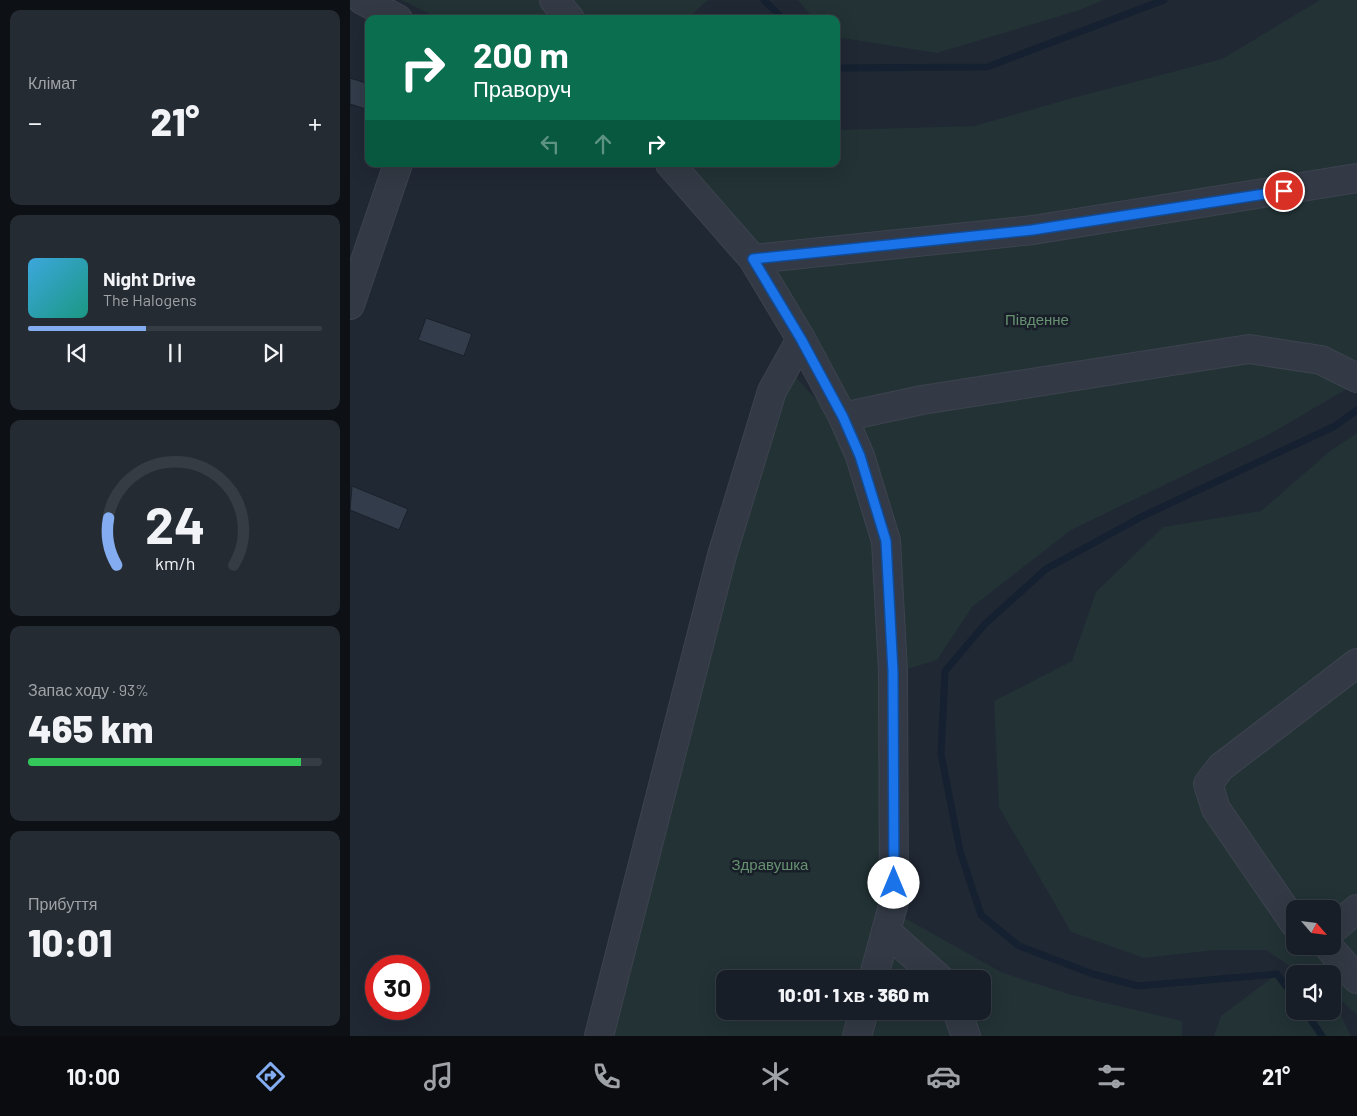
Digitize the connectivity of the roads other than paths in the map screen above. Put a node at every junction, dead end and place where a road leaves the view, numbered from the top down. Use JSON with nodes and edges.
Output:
{"nodes":[{"id":1,"x":362,"y":0,"type":"edge"},
{"id":2,"x":554,"y":0,"type":"edge"},
{"id":3,"x":390,"y":15,"type":"edge"},
{"id":4,"x":567,"y":15,"type":"edge"},
{"id":5,"x":397,"y":167,"type":"edge"},
{"id":6,"x":673,"y":167,"type":"edge"},
{"id":7,"x":1357,"y":178,"type":"edge"},
{"id":8,"x":753,"y":259,"type":"junction"},
{"id":9,"x":350,"y":305,"type":"edge"},
{"id":10,"x":801,"y":339,"type":"junction"},
{"id":11,"x":1357,"y":378,"type":"edge"},
{"id":12,"x":843,"y":417,"type":"junction"},
{"id":13,"x":1357,"y":663,"type":"edge"},
{"id":14,"x":1357,"y":909,"type":"edge"},
{"id":15,"x":1286,"y":911,"type":"edge"},
{"id":16,"x":1341,"y":922,"type":"edge"},
{"id":17,"x":886,"y":931,"type":"junction"},
{"id":18,"x":1336,"y":955,"type":"edge"},
{"id":19,"x":875,"y":970,"type":"edge"},
{"id":20,"x":930,"y":970,"type":"edge"},
{"id":21,"x":1357,"y":979,"type":"edge"},
{"id":22,"x":861,"y":1020,"type":"edge"},
{"id":23,"x":960,"y":1020,"type":"edge"},
{"id":24,"x":599,"y":1036,"type":"edge"},
{"id":25,"x":857,"y":1036,"type":"edge"},
{"id":26,"x":966,"y":1036,"type":"edge"}],
"edges":[{"from":1,"to":3,"type":"street"},
{"from":2,"to":4,"type":"street"},
{"from":5,"to":9,"type":"street"},
{"from":6,"to":8,"type":"street"},
{"from":7,"to":8,"type":"street"},
{"from":8,"to":10,"type":"street"},
{"from":10,"to":12,"type":"street"},
{"from":10,"to":24,"type":"street"},
{"from":11,"to":12,"type":"street"},
{"from":12,"to":17,"type":"street"},
{"from":13,"to":15,"type":"street"},
{"from":14,"to":16,"type":"street"},
{"from":17,"to":19,"type":"street"},
{"from":17,"to":20,"type":"street"},
{"from":18,"to":21,"type":"street"},
{"from":22,"to":25,"type":"street"},
{"from":23,"to":26,"type":"street"}]}
